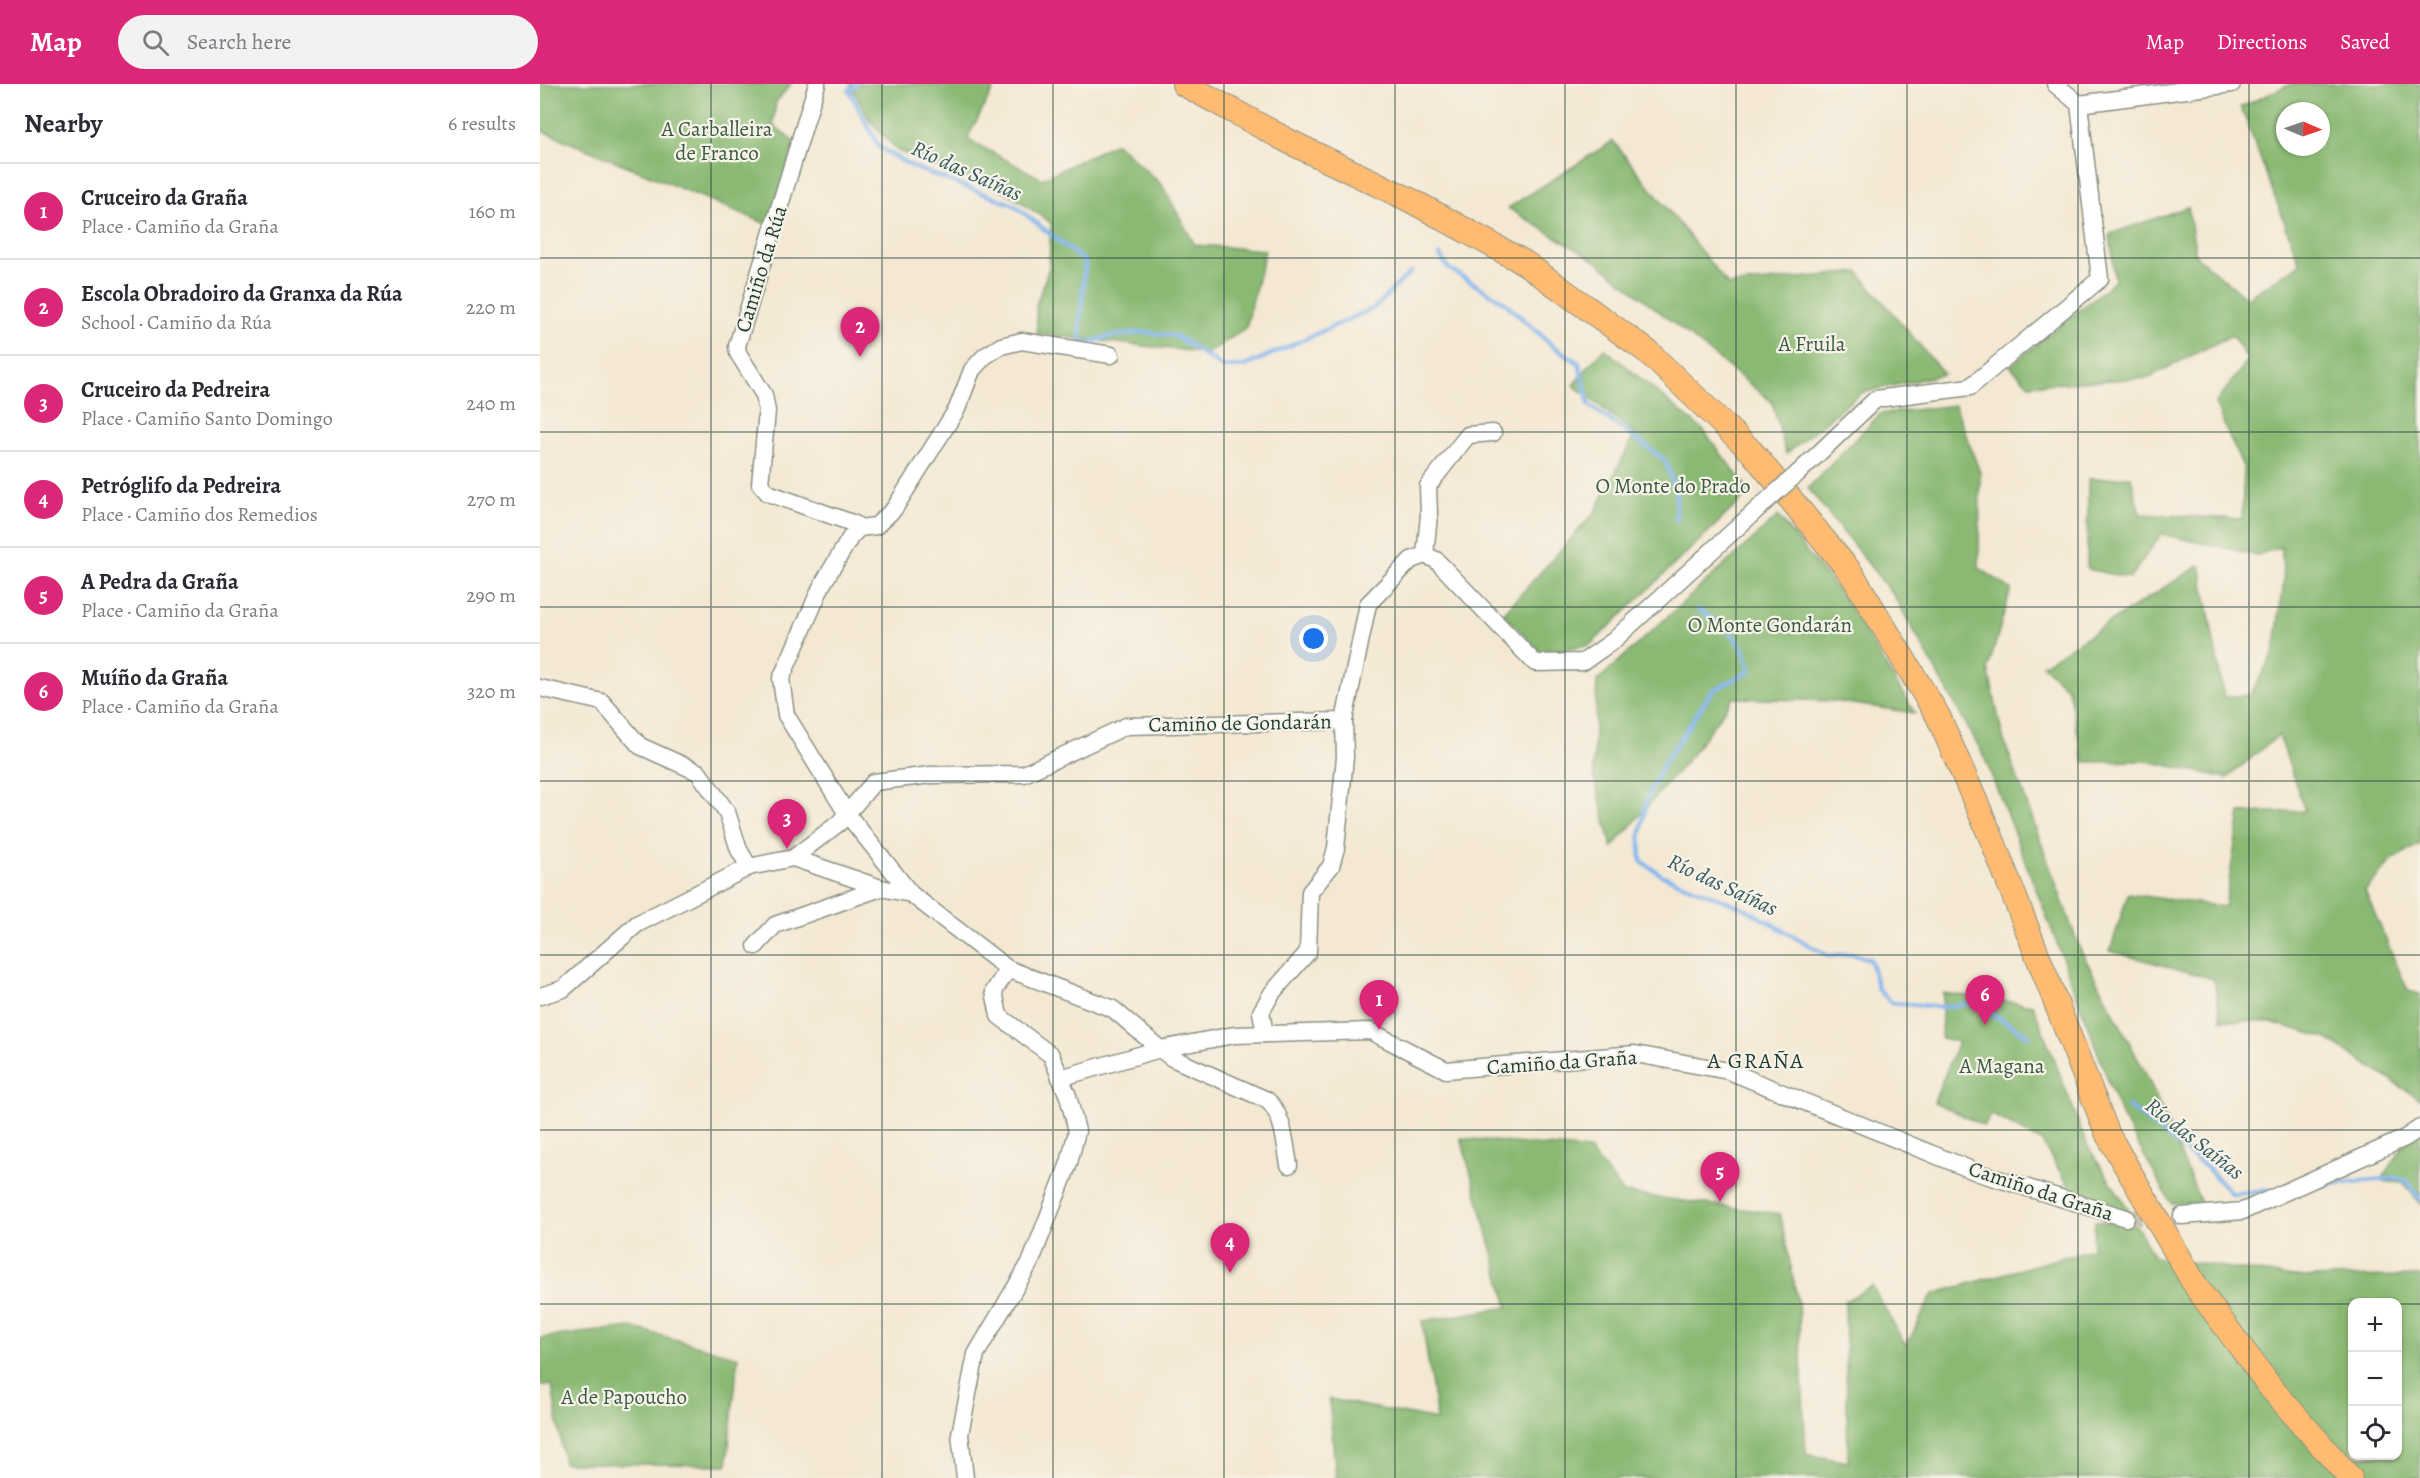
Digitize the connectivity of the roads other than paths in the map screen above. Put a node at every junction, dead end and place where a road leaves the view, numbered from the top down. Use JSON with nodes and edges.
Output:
{"nodes":[{"id":1,"x":817,"y":84,"type":"edge"},
{"id":2,"x":1184,"y":84,"type":"edge"},
{"id":3,"x":2055,"y":84,"type":"edge"},
{"id":4,"x":2232,"y":84,"type":"edge"},
{"id":5,"x":2201,"y":86,"type":"edge"},
{"id":6,"x":2079,"y":104,"type":"junction"},
{"id":7,"x":1111,"y":355,"type":"dead end"},
{"id":8,"x":1493,"y":434,"type":"dead end"},
{"id":9,"x":859,"y":528,"type":"junction"},
{"id":10,"x":1425,"y":555,"type":"junction"},
{"id":11,"x":540,"y":688,"type":"edge"},
{"id":12,"x":1344,"y":721,"type":"junction"},
{"id":13,"x":847,"y":813,"type":"junction"},
{"id":14,"x":794,"y":858,"type":"junction"},
{"id":15,"x":749,"y":867,"type":"junction"},
{"id":16,"x":881,"y":888,"type":"junction"},
{"id":17,"x":911,"y":894,"type":"junction"},
{"id":18,"x":756,"y":946,"type":"dead end"},
{"id":19,"x":1008,"y":969,"type":"junction"},
{"id":20,"x":540,"y":996,"type":"edge"},
{"id":21,"x":1265,"y":1034,"type":"junction"},
{"id":22,"x":1160,"y":1049,"type":"junction"},
{"id":23,"x":1060,"y":1078,"type":"junction"},
{"id":24,"x":2420,"y":1128,"type":"edge"},
{"id":25,"x":1289,"y":1165,"type":"dead end"},
{"id":26,"x":2182,"y":1216,"type":"tunnel mouth"},
{"id":27,"x":2126,"y":1218,"type":"tunnel mouth"},
{"id":28,"x":965,"y":1478,"type":"edge"},
{"id":29,"x":2350,"y":1478,"type":"edge"}],
"edges":[{"from":1,"to":9,"type":"street","name":"Camiño da Rúa"},
{"from":2,"to":29,"type":"highway"},
{"from":3,"to":6,"type":"street"},
{"from":4,"to":5,"type":"street"},
{"from":5,"to":6,"type":"street"},
{"from":6,"to":10,"type":"street","bridge":true},
{"from":7,"to":9,"type":"street"},
{"from":8,"to":10,"type":"street"},
{"from":9,"to":13,"type":"street"},
{"from":10,"to":12,"type":"street","name":"Camiño de Gondarán"},
{"from":11,"to":15,"type":"street"},
{"from":12,"to":13,"type":"street","name":"Camiño de Gondarán"},
{"from":12,"to":21,"type":"street"},
{"from":13,"to":14,"type":"street","name":"Camiño de Gondarán"},
{"from":13,"to":17,"type":"street"},
{"from":14,"to":15,"type":"street"},
{"from":14,"to":16,"type":"street"},
{"from":15,"to":20,"type":"street"},
{"from":16,"to":17,"type":"street"},
{"from":16,"to":18,"type":"street"},
{"from":17,"to":19,"type":"street"},
{"from":19,"to":22,"type":"street"},
{"from":19,"to":23,"type":"street"},
{"from":21,"to":22,"type":"street","name":"Camiño da Graña"},
{"from":21,"to":27,"type":"street","name":"Camiño da Graña"},
{"from":22,"to":23,"type":"street","name":"Camiño da Graña"},
{"from":22,"to":25,"type":"street"},
{"from":23,"to":28,"type":"street"},
{"from":24,"to":26,"type":"street"}]}
